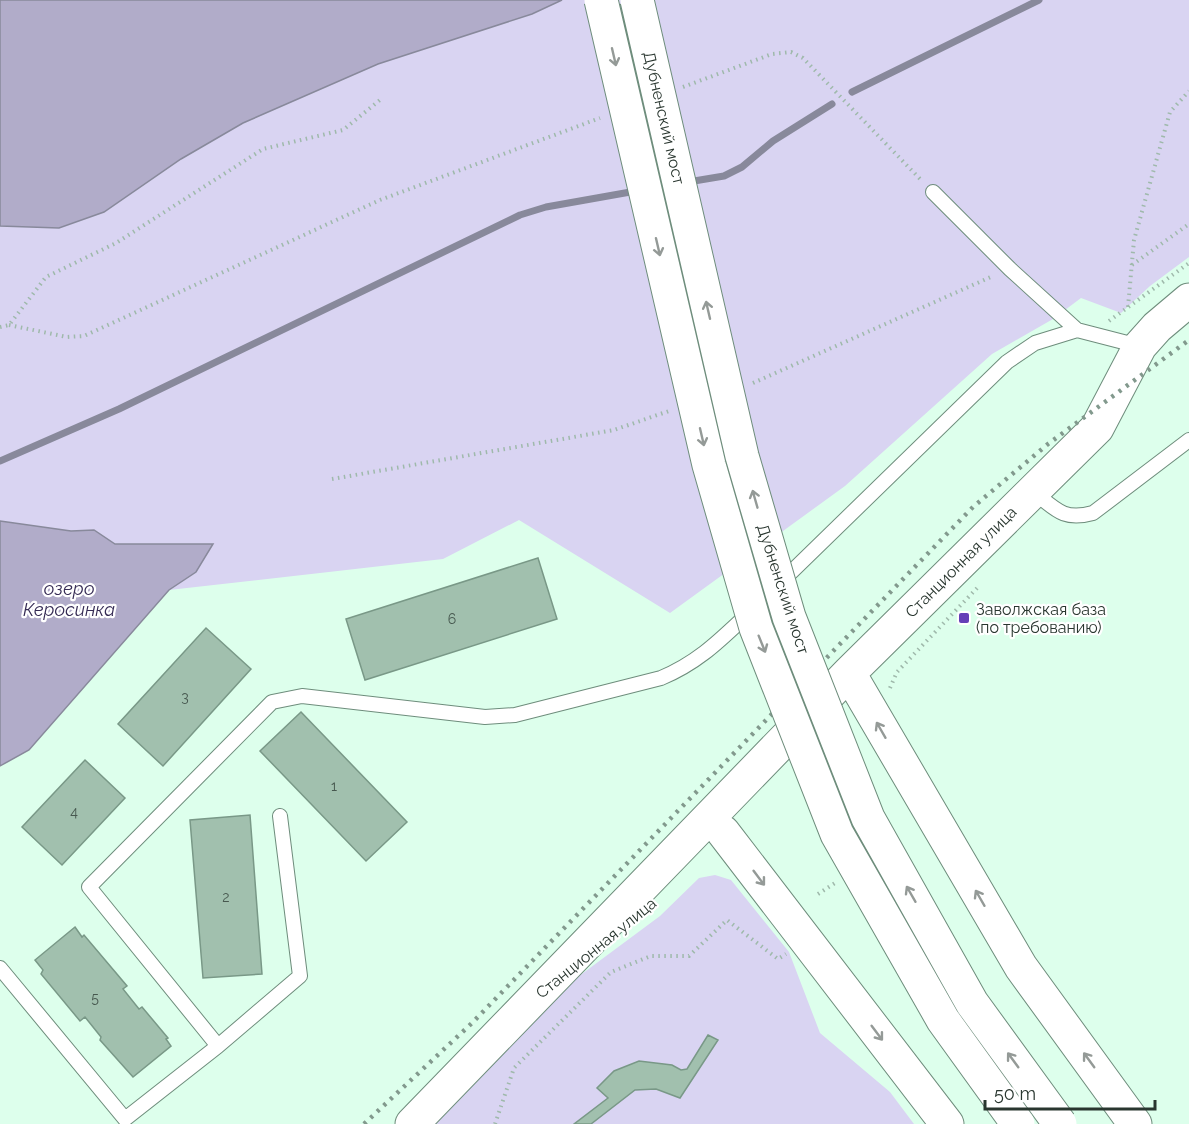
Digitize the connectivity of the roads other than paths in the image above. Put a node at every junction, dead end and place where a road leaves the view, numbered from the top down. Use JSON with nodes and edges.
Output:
{"nodes":[{"id":1,"x":601,"y":0,"type":"edge"},
{"id":2,"x":637,"y":0,"type":"edge"},
{"id":3,"x":933,"y":192,"type":"road end"},
{"id":4,"x":1189,"y":300,"type":"edge"},
{"id":5,"x":1077,"y":330,"type":"junction"},
{"id":6,"x":1148,"y":336,"type":"junction"},
{"id":7,"x":1189,"y":440,"type":"edge"},
{"id":8,"x":1034,"y":492,"type":"junction"},
{"id":9,"x":849,"y":673,"type":"junction"},
{"id":10,"x":746,"y":783,"type":"junction"},
{"id":11,"x":280,"y":816,"type":"dead end"},
{"id":12,"x":723,"y":832,"type":"junction"},
{"id":13,"x":0,"y":968,"type":"edge"},
{"id":14,"x":531,"y":1001,"type":"junction"},
{"id":15,"x":218,"y":1046,"type":"junction"},
{"id":16,"x":412,"y":1124,"type":"edge"},
{"id":17,"x":947,"y":1124,"type":"edge"},
{"id":18,"x":1018,"y":1124,"type":"edge"},
{"id":19,"x":1060,"y":1124,"type":"edge"},
{"id":20,"x":1135,"y":1124,"type":"edge"}],
"edges":[{"from":1,"to":18,"type":"main road","one_way":true,"bridge":true},
{"from":19,"to":2,"type":"main road","name":"Дубненский мост","one_way":true,"bridge":true},
{"from":3,"to":5,"type":"lane"},
{"from":4,"to":6,"type":"main road"},
{"from":5,"to":6,"type":"lane"},
{"from":5,"to":15,"type":"lane"},
{"from":6,"to":8,"type":"main road","name":"Станционная улица"},
{"from":7,"to":8,"type":"lane"},
{"from":8,"to":9,"type":"main road","name":"Станционная улица"},
{"from":9,"to":10,"type":"main road","name":"Станционная улица"},
{"from":20,"to":9,"type":"main road","one_way":true},
{"from":10,"to":12,"type":"main road","name":"Станционная улица"},
{"from":10,"to":14,"type":"main road","name":"Станционная улица"},
{"from":11,"to":15,"type":"lane"},
{"from":12,"to":14,"type":"main road","name":"Станционная улица"},
{"from":12,"to":17,"type":"main road","one_way":true},
{"from":13,"to":15,"type":"lane"},
{"from":14,"to":16,"type":"main road","name":"Станционная улица"}]}
